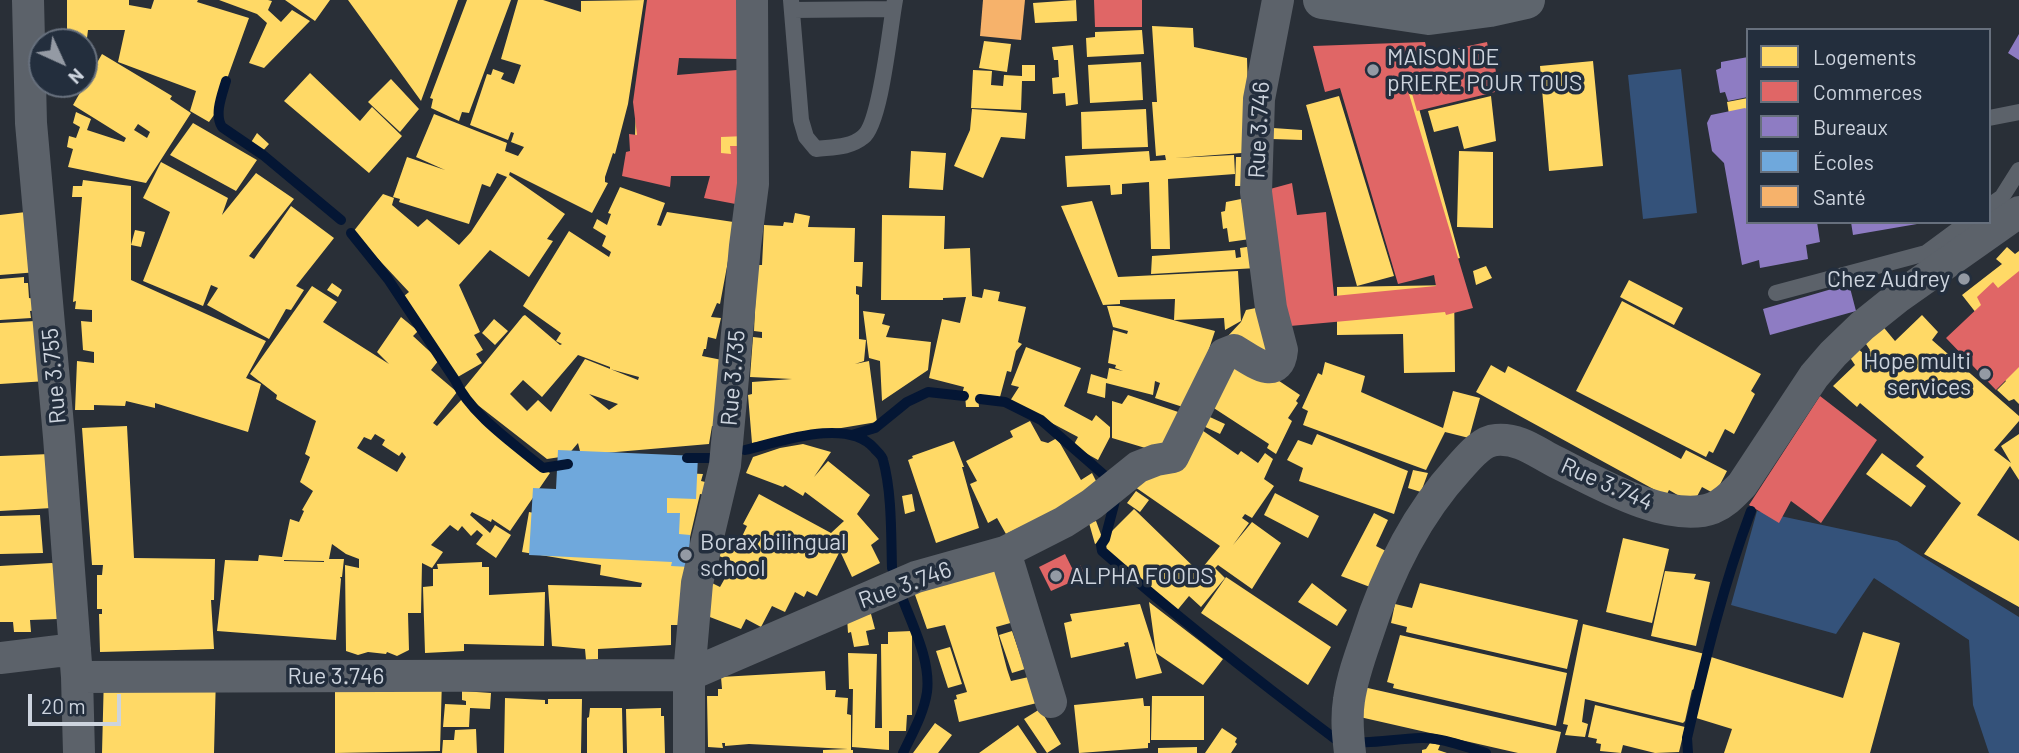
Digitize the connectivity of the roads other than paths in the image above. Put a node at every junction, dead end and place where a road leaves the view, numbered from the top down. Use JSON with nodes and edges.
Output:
{"nodes":[{"id":1,"x":28,"y":0,"type":"edge"},
{"id":2,"x":752,"y":0,"type":"edge"},
{"id":3,"x":1278,"y":0,"type":"edge"},
{"id":4,"x":1322,"y":0,"type":"edge"},
{"id":5,"x":1502,"y":3,"type":"edge"},
{"id":6,"x":894,"y":4,"type":"edge"},
{"id":7,"x":792,"y":5,"type":"edge"},
{"id":8,"x":2019,"y":112,"type":"edge"},
{"id":9,"x":1991,"y":118,"type":"edge"},
{"id":10,"x":2019,"y":170,"type":"edge"},
{"id":11,"x":1991,"y":205,"type":"edge"},
{"id":12,"x":2019,"y":212,"type":"edge"},
{"id":13,"x":1965,"y":224,"type":"edge"},
{"id":14,"x":1776,"y":293,"type":"dead end"},
{"id":15,"x":1005,"y":552,"type":"junction"},
{"id":16,"x":0,"y":658,"type":"edge"},
{"id":17,"x":76,"y":663,"type":"junction"},
{"id":18,"x":689,"y":675,"type":"junction"},
{"id":19,"x":1051,"y":702,"type":"dead end"},
{"id":20,"x":1349,"y":741,"type":"edge"},
{"id":21,"x":79,"y":753,"type":"edge"},
{"id":22,"x":690,"y":753,"type":"edge"}],
"edges":[{"from":1,"to":17,"type":"street","name":"Rue 3.755"},
{"from":2,"to":18,"type":"street","name":"Rue 3.735"},
{"from":3,"to":15,"type":"street","name":"Rue 3.746"},
{"from":4,"to":5,"type":"main road"},
{"from":6,"to":7,"type":"lane"},
{"from":6,"to":7,"type":"lane"},
{"from":8,"to":9,"type":"lane"},
{"from":10,"to":11,"type":"lane"},
{"from":12,"to":20,"type":"street","name":"Rue 3.744"},
{"from":13,"to":14,"type":"lane"},
{"from":15,"to":18,"type":"street","name":"Rue 3.746"},
{"from":15,"to":19,"type":"street"},
{"from":16,"to":17,"type":"street","name":"Rue 3.746"},
{"from":17,"to":18,"type":"street","name":"Rue 3.746"},
{"from":17,"to":21,"type":"street","name":"Rue 3.755"},
{"from":18,"to":22,"type":"street","name":"Rue 3.735"}]}
